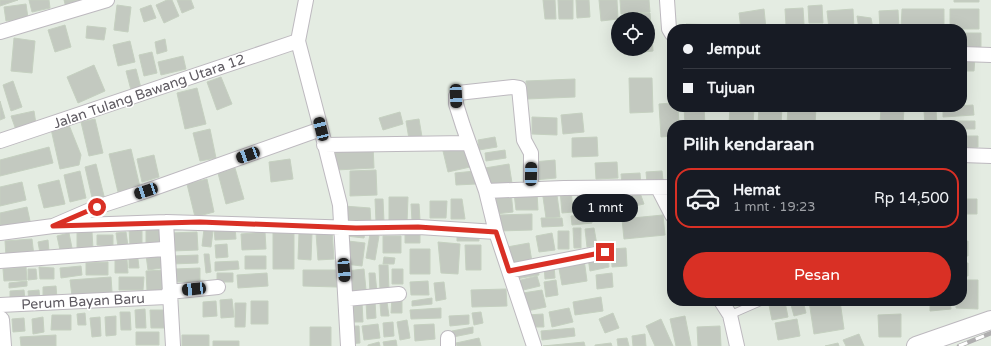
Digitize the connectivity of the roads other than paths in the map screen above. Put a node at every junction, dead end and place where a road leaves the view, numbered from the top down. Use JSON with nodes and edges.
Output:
{"nodes":[{"id":1,"x":107,"y":0,"type":"edge"},
{"id":2,"x":306,"y":0,"type":"edge"},
{"id":3,"x":667,"y":0,"type":"edge"},
{"id":4,"x":669,"y":24,"type":"edge"},
{"id":5,"x":0,"y":32,"type":"edge"},
{"id":6,"x":298,"y":41,"type":"junction"},
{"id":7,"x":967,"y":54,"type":"edge"},
{"id":8,"x":991,"y":55,"type":"edge"},
{"id":9,"x":321,"y":129,"type":"junction"},
{"id":10,"x":0,"y":141,"type":"edge"},
{"id":11,"x":469,"y":143,"type":"junction"},
{"id":12,"x":324,"y":145,"type":"junction"},
{"id":13,"x":967,"y":155,"type":"edge"},
{"id":14,"x":991,"y":156,"type":"edge"},
{"id":15,"x":667,"y":187,"type":"edge"},
{"id":16,"x":658,"y":188,"type":"junction"},
{"id":17,"x":531,"y":190,"type":"junction"},
{"id":18,"x":486,"y":191,"type":"junction"},
{"id":19,"x":667,"y":205,"type":"edge"},
{"id":20,"x":166,"y":222,"type":"junction"},
{"id":21,"x":53,"y":226,"type":"junction"},
{"id":22,"x":341,"y":227,"type":"junction"},
{"id":23,"x":0,"y":232,"type":"edge"},
{"id":24,"x":496,"y":232,"type":"junction"},
{"id":25,"x":164,"y":249,"type":"dead end"},
{"id":26,"x":605,"y":252,"type":"dead end"},
{"id":27,"x":0,"y":262,"type":"edge"},
{"id":28,"x":509,"y":271,"type":"junction"},
{"id":29,"x":218,"y":286,"type":"dead end"},
{"id":30,"x":168,"y":294,"type":"junction"},
{"id":31,"x":398,"y":294,"type":"dead end"},
{"id":32,"x":346,"y":299,"type":"junction"},
{"id":33,"x":0,"y":304,"type":"edge"},
{"id":34,"x":724,"y":306,"type":"edge"},
{"id":35,"x":751,"y":306,"type":"edge"},
{"id":36,"x":730,"y":315,"type":"junction"},
{"id":37,"x":0,"y":320,"type":"edge"},
{"id":38,"x":991,"y":320,"type":"edge"},
{"id":39,"x":2,"y":346,"type":"edge"},
{"id":40,"x":173,"y":346,"type":"edge"},
{"id":41,"x":348,"y":346,"type":"edge"},
{"id":42,"x":534,"y":346,"type":"edge"},
{"id":43,"x":737,"y":346,"type":"edge"},
{"id":44,"x":916,"y":346,"type":"edge"}],
"edges":[{"from":1,"to":5,"type":"street"},
{"from":2,"to":6,"type":"street"},
{"from":3,"to":4,"type":"street"},
{"from":6,"to":9,"type":"street"},
{"from":6,"to":10,"type":"street","name":"Jalan Tulang Bawang Utara 12"},
{"from":7,"to":8,"type":"street"},
{"from":9,"to":12,"type":"street"},
{"from":9,"to":21,"type":"street"},
{"from":11,"to":12,"type":"street"},
{"from":11,"to":17,"type":"street"},
{"from":11,"to":18,"type":"street"},
{"from":12,"to":22,"type":"street"},
{"from":13,"to":14,"type":"street"},
{"from":15,"to":16,"type":"street"},
{"from":16,"to":17,"type":"street"},
{"from":16,"to":19,"type":"street"},
{"from":17,"to":18,"type":"street"},
{"from":18,"to":24,"type":"street"},
{"from":20,"to":21,"type":"street"},
{"from":20,"to":22,"type":"street"},
{"from":20,"to":30,"type":"street"},
{"from":21,"to":23,"type":"street"},
{"from":22,"to":24,"type":"street"},
{"from":22,"to":32,"type":"street"},
{"from":24,"to":28,"type":"street"},
{"from":25,"to":27,"type":"street"},
{"from":26,"to":28,"type":"street"},
{"from":28,"to":42,"type":"street"},
{"from":29,"to":30,"type":"street","name":"Perum Bayan Baru"},
{"from":30,"to":33,"type":"street","name":"Perum Bayan Baru"},
{"from":30,"to":40,"type":"street"},
{"from":31,"to":32,"type":"street"},
{"from":32,"to":41,"type":"street"},
{"from":34,"to":36,"type":"street"},
{"from":35,"to":36,"type":"lane"},
{"from":36,"to":43,"type":"street"},
{"from":37,"to":39,"type":"street"},
{"from":38,"to":44,"type":"street"}]}
